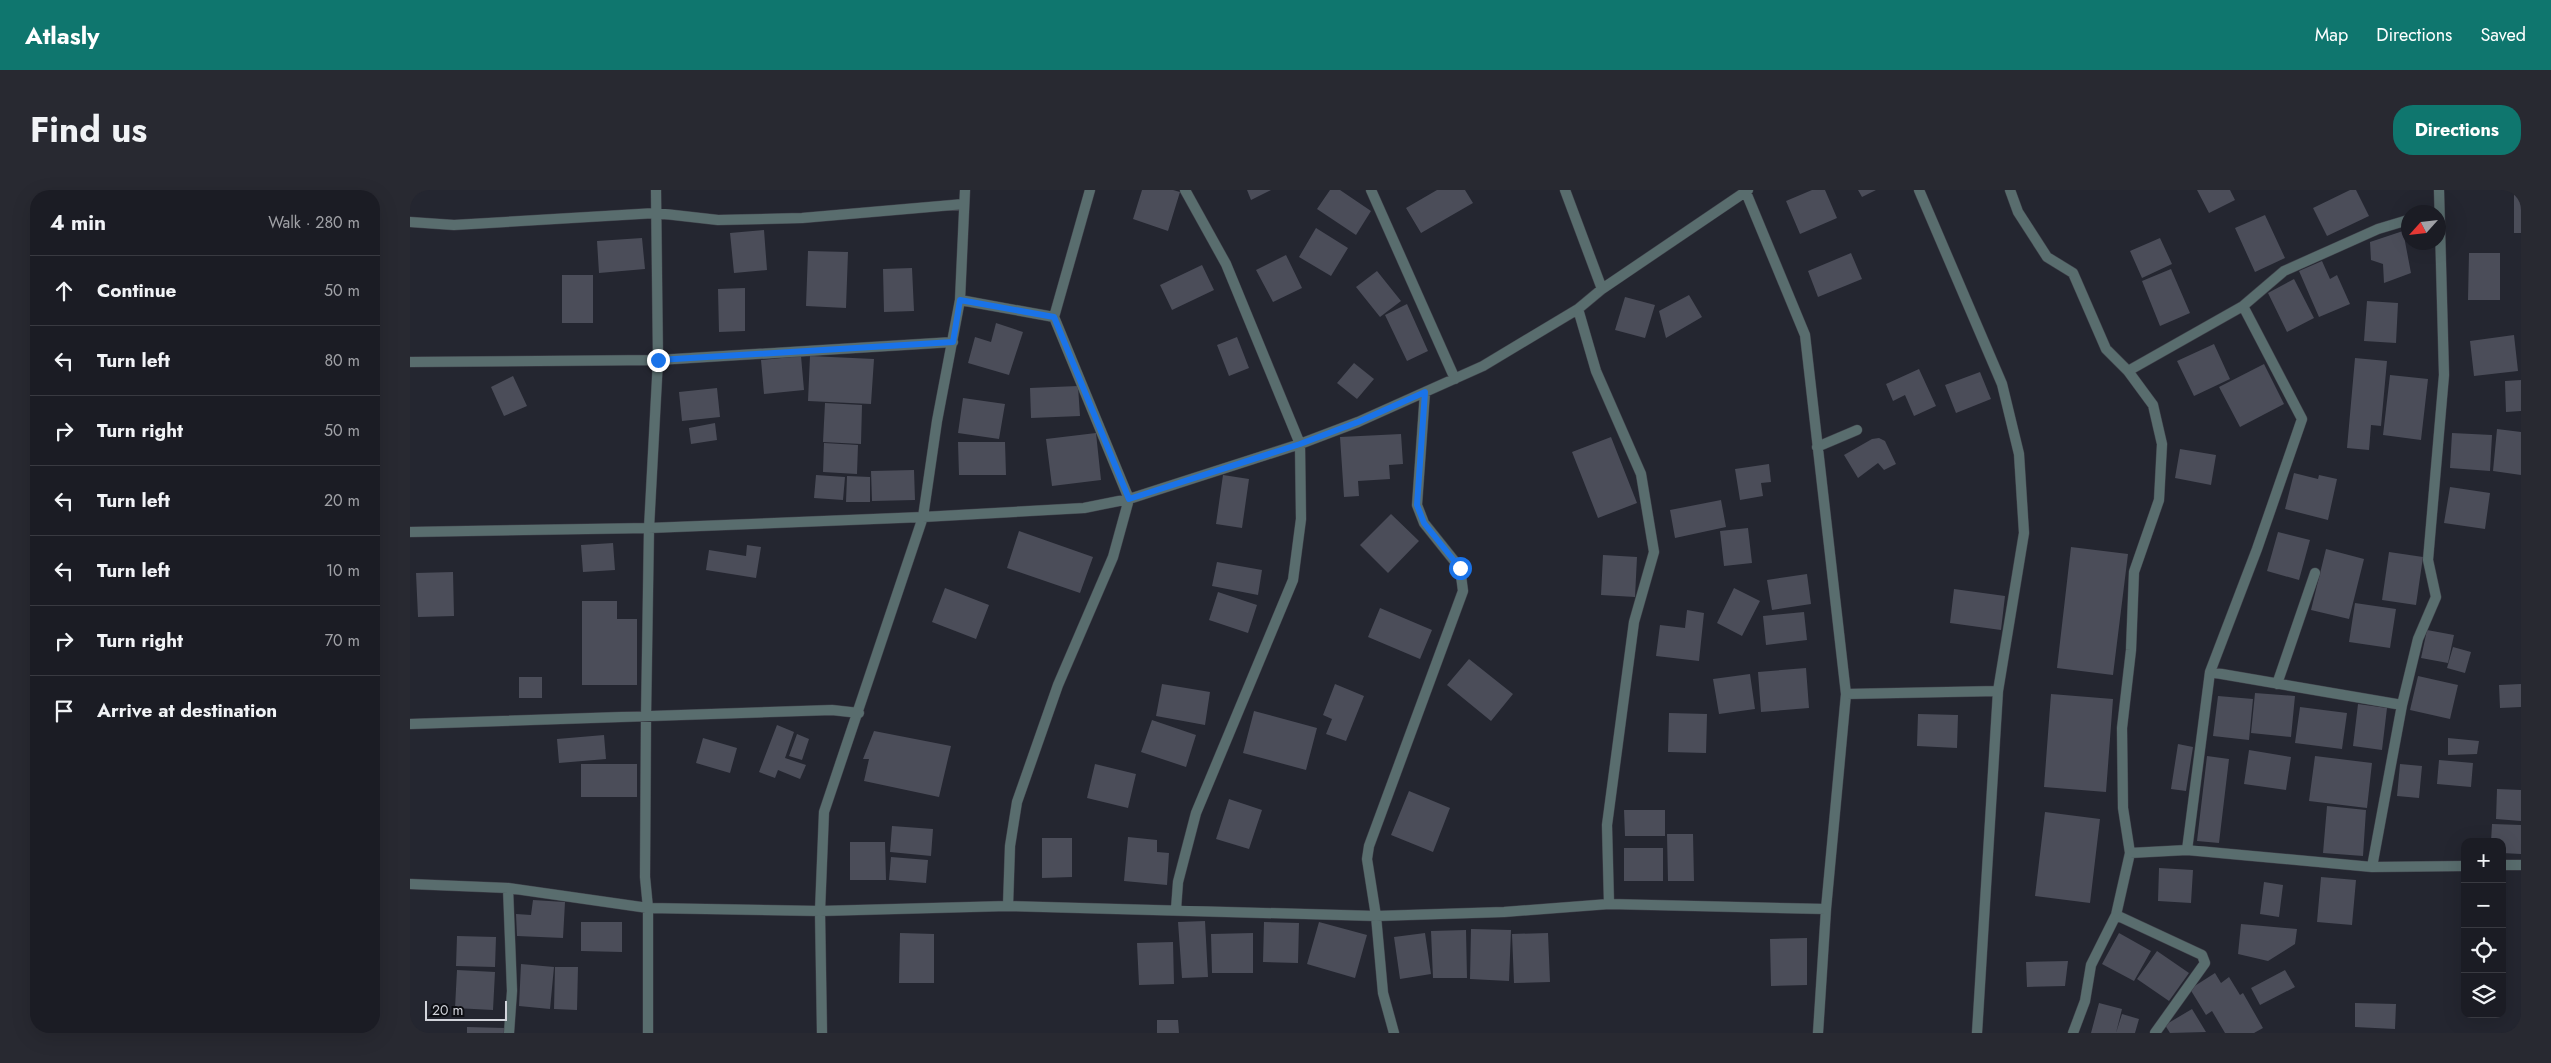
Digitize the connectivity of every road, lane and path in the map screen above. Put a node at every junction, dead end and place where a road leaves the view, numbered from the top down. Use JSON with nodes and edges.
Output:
{"nodes":[{"id":1,"x":656,"y":190,"type":"edge"},
{"id":2,"x":965,"y":190,"type":"edge"},
{"id":3,"x":1090,"y":190,"type":"edge"},
{"id":4,"x":1185,"y":190,"type":"edge"},
{"id":5,"x":1371,"y":190,"type":"edge"},
{"id":6,"x":1565,"y":190,"type":"edge"},
{"id":7,"x":1919,"y":190,"type":"edge"},
{"id":8,"x":2010,"y":190,"type":"edge"},
{"id":9,"x":2439,"y":190,"type":"edge"},
{"id":10,"x":1746,"y":191,"type":"edge"},
{"id":11,"x":964,"y":204,"type":"junction"},
{"id":12,"x":2439,"y":205,"type":"edge"},
{"id":13,"x":656,"y":213,"type":"junction"},
{"id":14,"x":410,"y":222,"type":"edge"},
{"id":15,"x":2401,"y":222,"type":"edge"},
{"id":16,"x":2440,"y":250,"type":"edge"},
{"id":17,"x":1602,"y":289,"type":"junction"},
{"id":18,"x":960,"y":300,"type":"junction"},
{"id":19,"x":2243,"y":306,"type":"junction"},
{"id":20,"x":1578,"y":309,"type":"junction"},
{"id":21,"x":1054,"y":317,"type":"junction"},
{"id":22,"x":953,"y":342,"type":"junction"},
{"id":23,"x":658,"y":360,"type":"junction"},
{"id":24,"x":410,"y":362,"type":"edge"},
{"id":25,"x":2128,"y":371,"type":"junction"},
{"id":26,"x":1455,"y":379,"type":"junction"},
{"id":27,"x":1425,"y":392,"type":"junction"},
{"id":28,"x":1857,"y":430,"type":"dead end"},
{"id":29,"x":1300,"y":444,"type":"junction"},
{"id":30,"x":1818,"y":447,"type":"junction"},
{"id":31,"x":1129,"y":499,"type":"junction"},
{"id":32,"x":923,"y":517,"type":"junction"},
{"id":33,"x":649,"y":528,"type":"junction"},
{"id":34,"x":410,"y":532,"type":"edge"},
{"id":35,"x":2315,"y":573,"type":"dead end"},
{"id":36,"x":2210,"y":672,"type":"junction"},
{"id":37,"x":2278,"y":684,"type":"junction"},
{"id":38,"x":1998,"y":691,"type":"junction"},
{"id":39,"x":1846,"y":694,"type":"junction"},
{"id":40,"x":2402,"y":705,"type":"junction"},
{"id":41,"x":859,"y":713,"type":"junction"},
{"id":42,"x":646,"y":718,"type":"junction"},
{"id":43,"x":410,"y":724,"type":"edge"},
{"id":44,"x":2187,"y":850,"type":"junction"},
{"id":45,"x":2130,"y":853,"type":"junction"},
{"id":46,"x":2506,"y":865,"type":"edge"},
{"id":47,"x":2521,"y":865,"type":"edge"},
{"id":48,"x":2461,"y":866,"type":"edge"},
{"id":49,"x":2372,"y":867,"type":"junction"},
{"id":50,"x":410,"y":884,"type":"edge"},
{"id":51,"x":508,"y":888,"type":"junction"},
{"id":52,"x":1609,"y":904,"type":"junction"},
{"id":53,"x":1008,"y":906,"type":"junction"},
{"id":54,"x":648,"y":908,"type":"junction"},
{"id":55,"x":1176,"y":909,"type":"junction"},
{"id":56,"x":1826,"y":909,"type":"junction"},
{"id":57,"x":820,"y":911,"type":"junction"},
{"id":58,"x":2116,"y":914,"type":"junction"},
{"id":59,"x":1376,"y":916,"type":"junction"},
{"id":60,"x":509,"y":1033,"type":"edge"},
{"id":61,"x":648,"y":1033,"type":"edge"},
{"id":62,"x":822,"y":1033,"type":"edge"},
{"id":63,"x":1394,"y":1033,"type":"edge"},
{"id":64,"x":1818,"y":1033,"type":"edge"},
{"id":65,"x":1977,"y":1033,"type":"edge"},
{"id":66,"x":2073,"y":1033,"type":"edge"},
{"id":67,"x":2154,"y":1033,"type":"edge"}],
"edges":[{"from":1,"to":13,"type":"street"},
{"from":2,"to":11,"type":"street"},
{"from":3,"to":21,"type":"street"},
{"from":4,"to":29,"type":"street"},
{"from":5,"to":26,"type":"street"},
{"from":6,"to":17,"type":"street"},
{"from":7,"to":38,"type":"street"},
{"from":8,"to":25,"type":"street"},
{"from":9,"to":12,"type":"street"},
{"from":10,"to":17,"type":"street"},
{"from":10,"to":30,"type":"street"},
{"from":11,"to":13,"type":"street"},
{"from":11,"to":18,"type":"street"},
{"from":13,"to":14,"type":"street"},
{"from":13,"to":23,"type":"street"},
{"from":15,"to":19,"type":"street"},
{"from":16,"to":40,"type":"street"},
{"from":17,"to":20,"type":"street"},
{"from":18,"to":21,"type":"street"},
{"from":18,"to":22,"type":"street"},
{"from":19,"to":25,"type":"street"},
{"from":19,"to":36,"type":"street"},
{"from":20,"to":26,"type":"street"},
{"from":20,"to":52,"type":"street"},
{"from":21,"to":31,"type":"street"},
{"from":22,"to":23,"type":"street"},
{"from":22,"to":32,"type":"street"},
{"from":23,"to":24,"type":"street"},
{"from":23,"to":33,"type":"street"},
{"from":25,"to":45,"type":"street"},
{"from":26,"to":27,"type":"street"},
{"from":27,"to":29,"type":"street"},
{"from":27,"to":59,"type":"street"},
{"from":28,"to":30,"type":"street"},
{"from":29,"to":31,"type":"street"},
{"from":29,"to":55,"type":"street"},
{"from":30,"to":39,"type":"street"},
{"from":31,"to":32,"type":"street"},
{"from":31,"to":53,"type":"street"},
{"from":32,"to":33,"type":"street"},
{"from":32,"to":41,"type":"street"},
{"from":33,"to":34,"type":"street"},
{"from":33,"to":42,"type":"street"},
{"from":35,"to":37,"type":"street"},
{"from":36,"to":37,"type":"street"},
{"from":36,"to":44,"type":"street"},
{"from":37,"to":40,"type":"street"},
{"from":38,"to":39,"type":"street"},
{"from":38,"to":65,"type":"street"},
{"from":39,"to":56,"type":"street"},
{"from":40,"to":49,"type":"street"},
{"from":41,"to":42,"type":"street"},
{"from":41,"to":57,"type":"street"},
{"from":42,"to":43,"type":"street"},
{"from":42,"to":54,"type":"street"},
{"from":44,"to":45,"type":"street"},
{"from":44,"to":49,"type":"street"},
{"from":45,"to":58,"type":"street"},
{"from":46,"to":47,"type":"street"},
{"from":48,"to":49,"type":"street"},
{"from":50,"to":51,"type":"street"},
{"from":51,"to":54,"type":"street"},
{"from":51,"to":60,"type":"street"},
{"from":52,"to":56,"type":"street"},
{"from":52,"to":59,"type":"street"},
{"from":53,"to":55,"type":"street"},
{"from":53,"to":57,"type":"street"},
{"from":54,"to":57,"type":"street"},
{"from":54,"to":61,"type":"street"},
{"from":55,"to":59,"type":"street"},
{"from":56,"to":64,"type":"street"},
{"from":57,"to":62,"type":"street"},
{"from":58,"to":66,"type":"street"},
{"from":58,"to":67,"type":"street"},
{"from":59,"to":63,"type":"street"}]}
